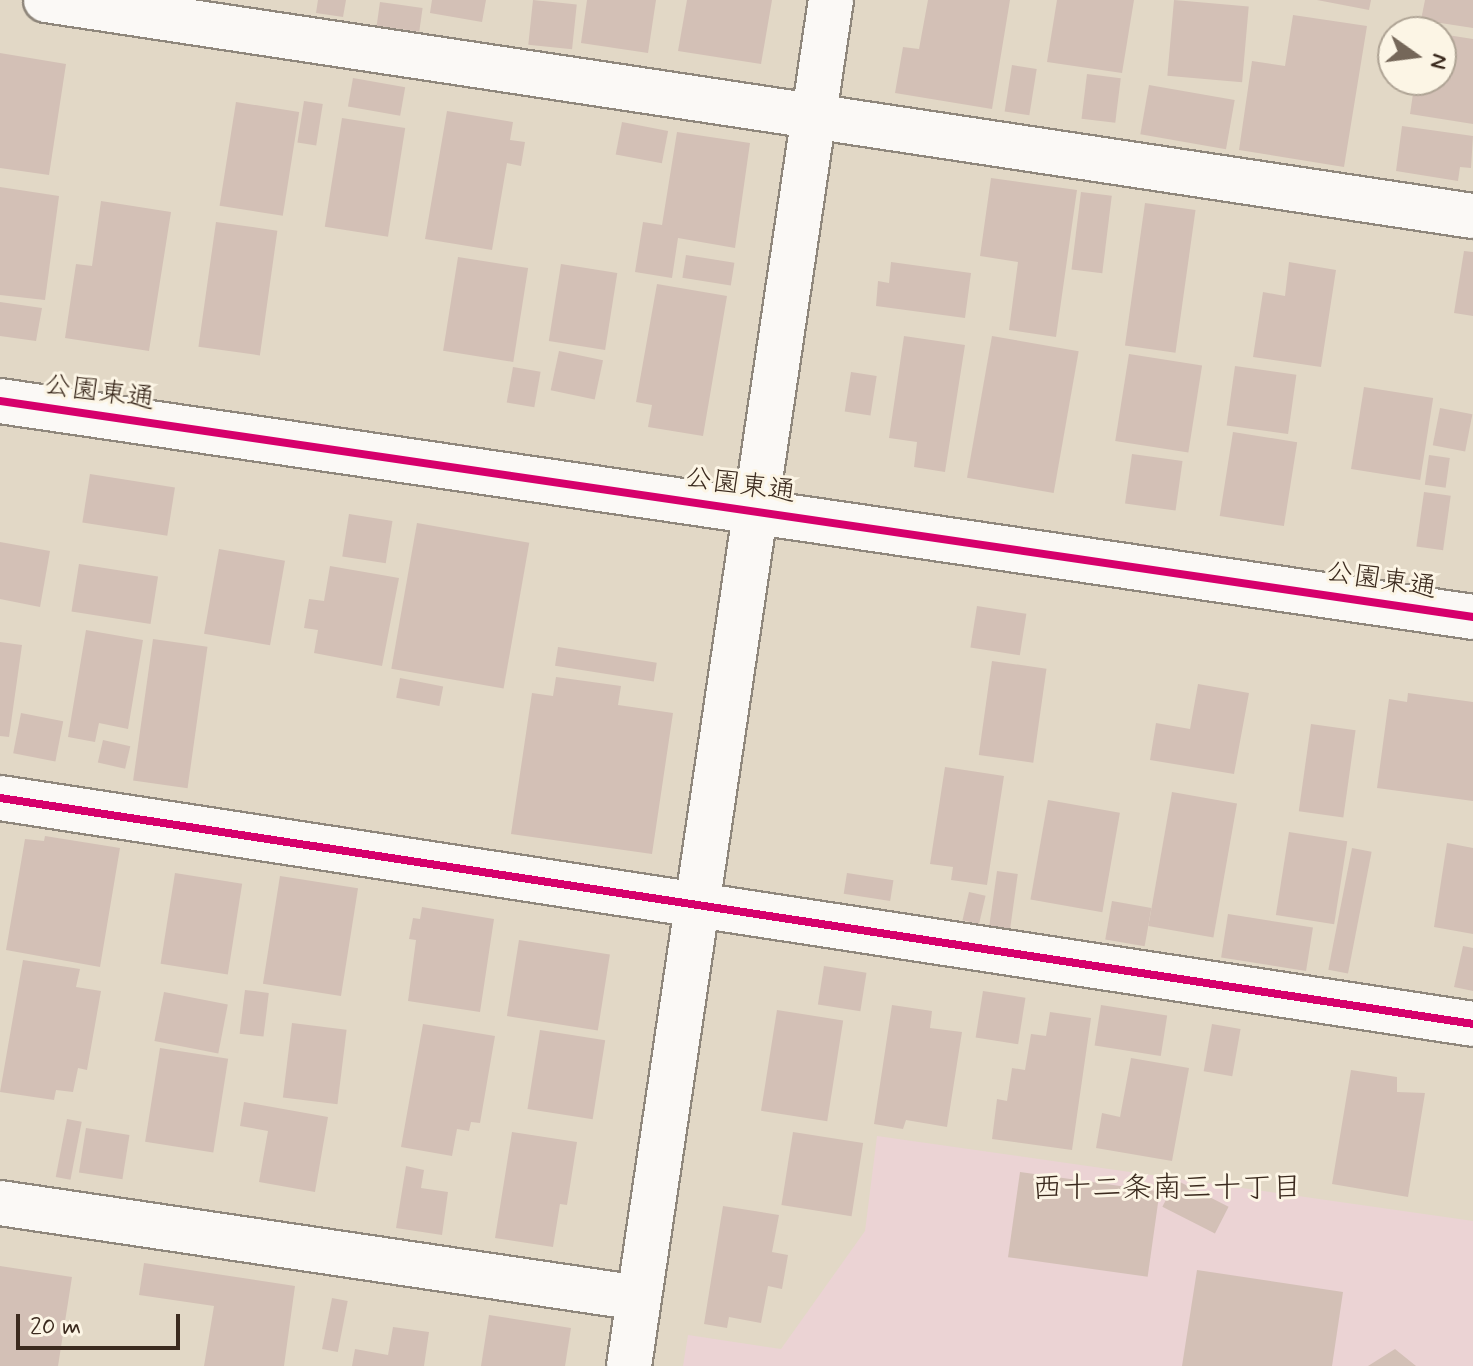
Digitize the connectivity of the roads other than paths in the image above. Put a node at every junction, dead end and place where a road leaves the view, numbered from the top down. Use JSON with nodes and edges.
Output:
{"nodes":[{"id":1,"x":46,"y":0,"type":"edge"},
{"id":2,"x":831,"y":0,"type":"edge"},
{"id":3,"x":812,"y":119,"type":"junction"},
{"id":4,"x":1473,"y":216,"type":"edge"},
{"id":5,"x":0,"y":401,"type":"edge"},
{"id":6,"x":753,"y":512,"type":"junction"},
{"id":7,"x":1473,"y":617,"type":"edge"},
{"id":8,"x":0,"y":798,"type":"edge"},
{"id":9,"x":695,"y":902,"type":"junction"},
{"id":10,"x":1473,"y":1024,"type":"edge"},
{"id":11,"x":0,"y":1203,"type":"edge"},
{"id":12,"x":639,"y":1298,"type":"junction"},
{"id":13,"x":629,"y":1366,"type":"edge"}],
"edges":[{"from":1,"to":3,"type":"street"},
{"from":2,"to":3,"type":"street"},
{"from":3,"to":4,"type":"street"},
{"from":3,"to":6,"type":"street"},
{"from":5,"to":6,"type":"street","name":"公園東通"},
{"from":6,"to":7,"type":"street","name":"公園東通"},
{"from":6,"to":9,"type":"street"},
{"from":8,"to":9,"type":"street"},
{"from":9,"to":10,"type":"street"},
{"from":9,"to":12,"type":"street"},
{"from":11,"to":12,"type":"street"},
{"from":12,"to":13,"type":"street"}]}
